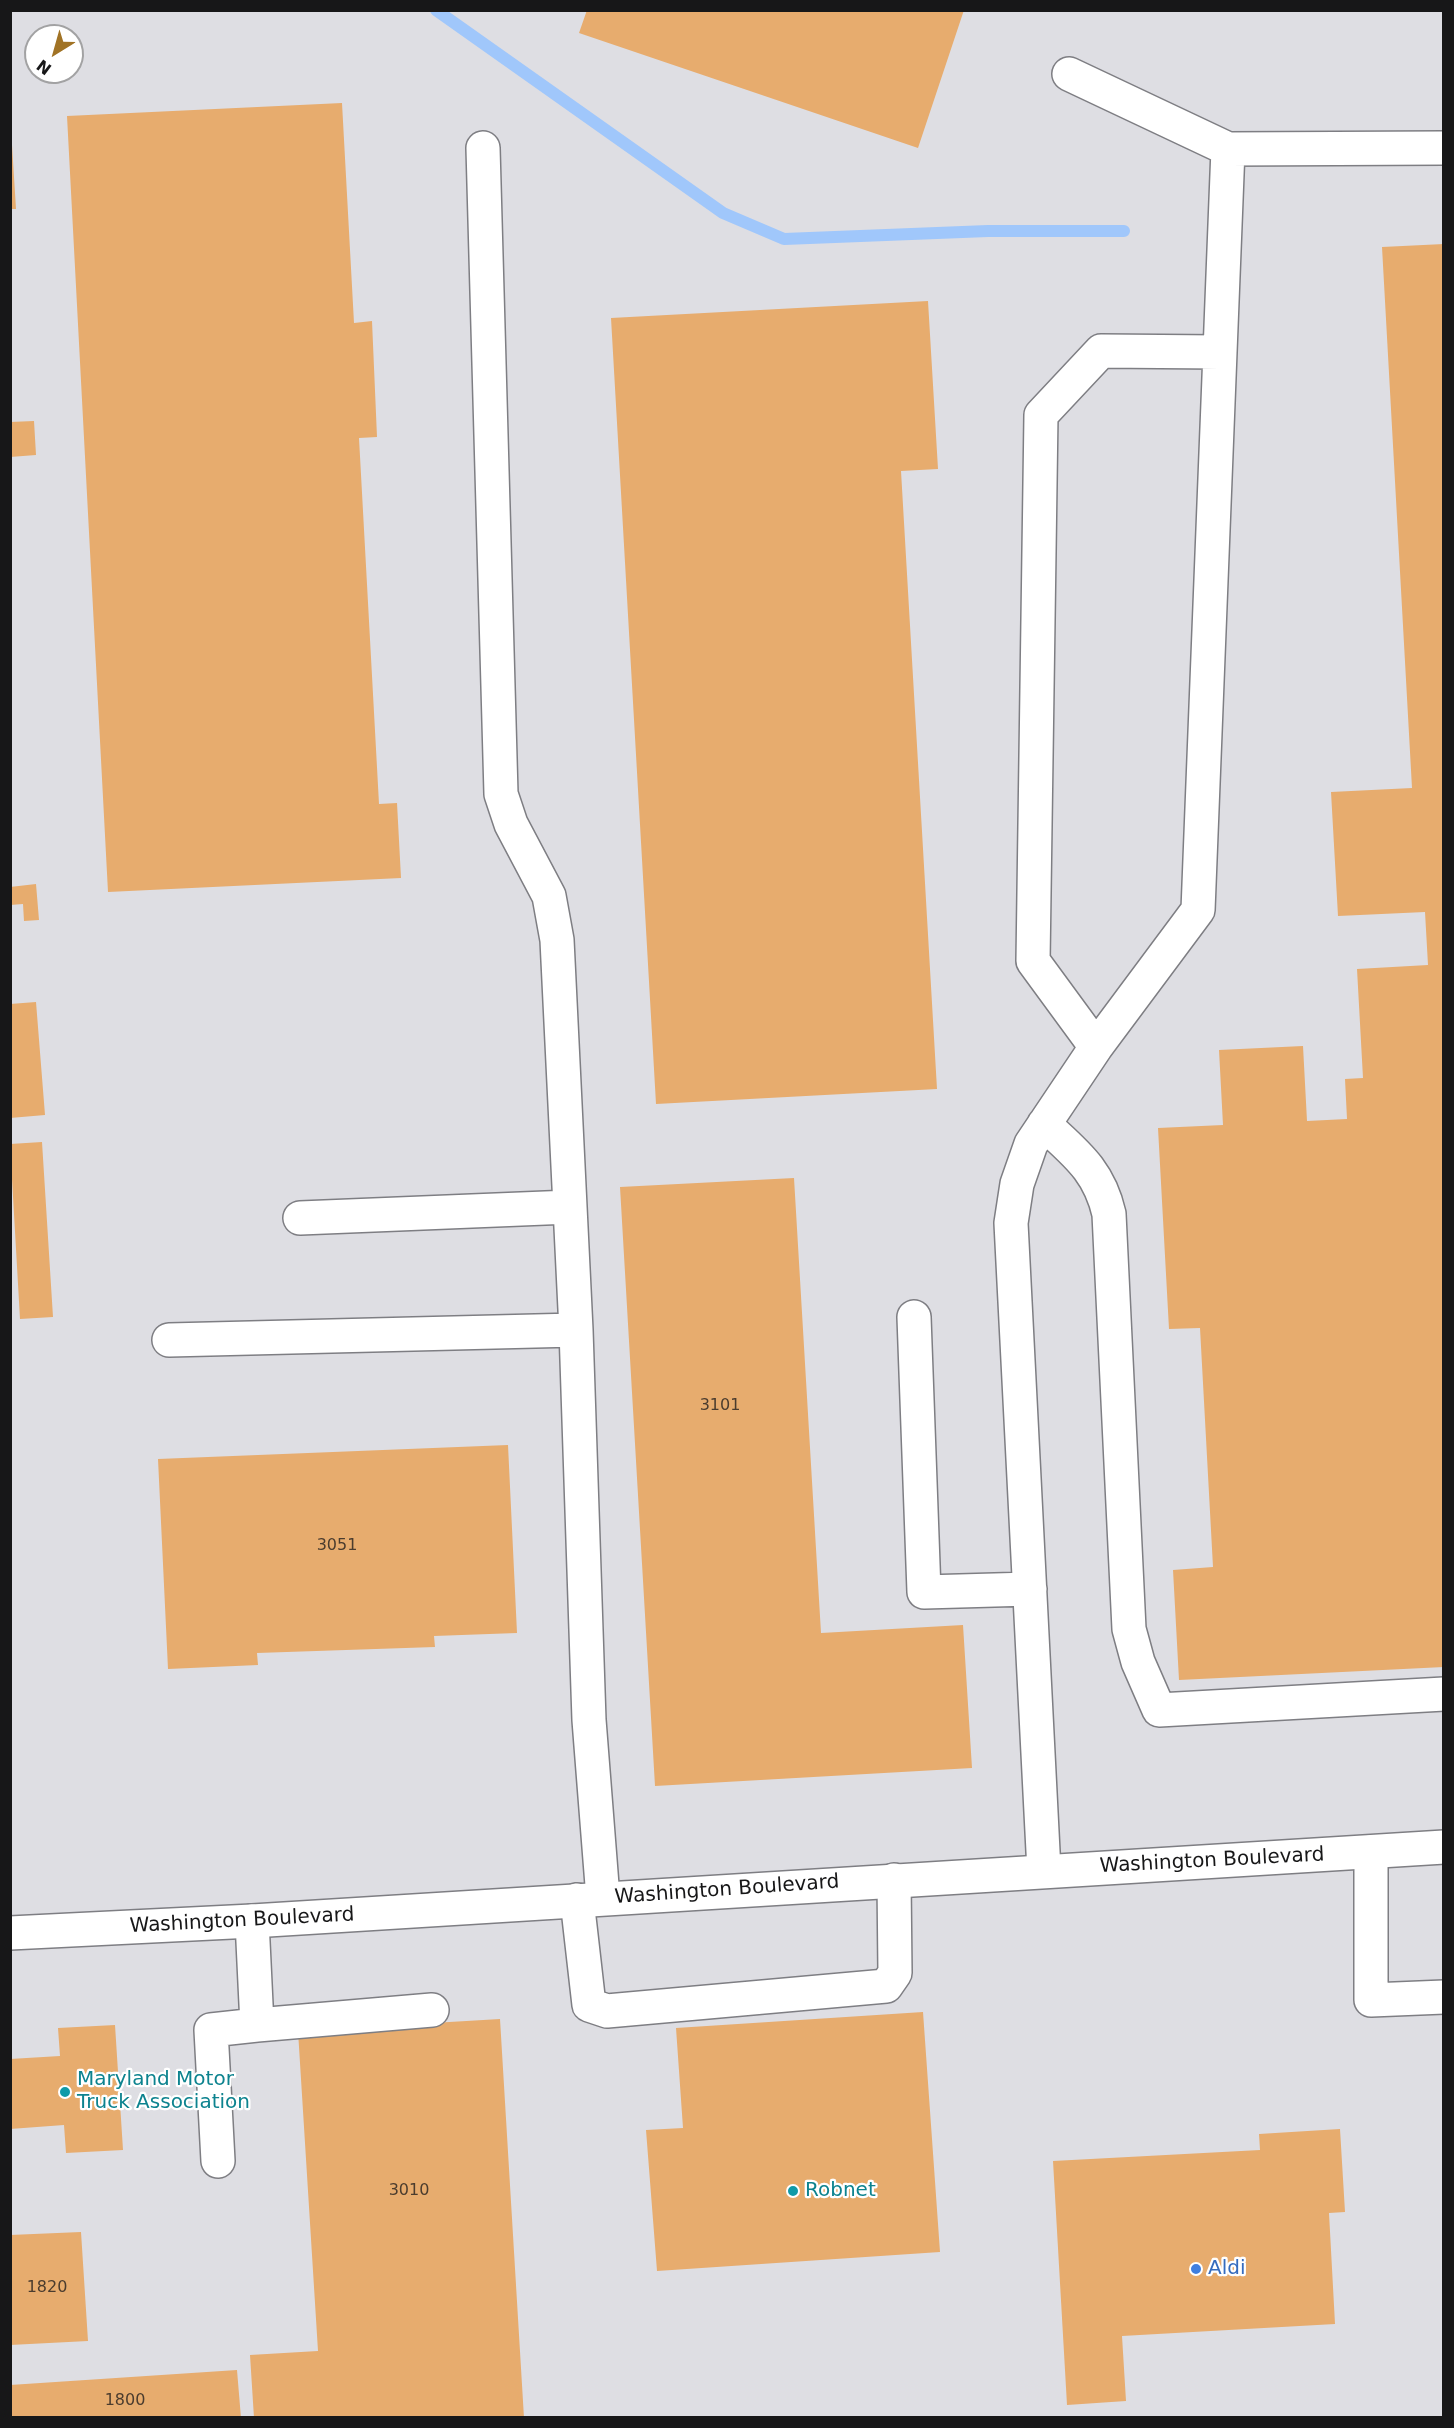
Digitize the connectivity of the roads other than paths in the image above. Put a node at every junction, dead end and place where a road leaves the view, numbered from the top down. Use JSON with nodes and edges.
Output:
{"nodes":[{"id":1,"x":1069,"y":74,"type":"dead end"},
{"id":2,"x":483,"y":148,"type":"dead end"},
{"id":3,"x":1443,"y":148,"type":"edge"},
{"id":4,"x":1228,"y":149,"type":"junction"},
{"id":5,"x":1220,"y":352,"type":"junction"},
{"id":6,"x":1096,"y":1047,"type":"junction"},
{"id":7,"x":1044,"y":1124,"type":"junction"},
{"id":8,"x":570,"y":1207,"type":"junction"},
{"id":9,"x":300,"y":1218,"type":"dead end"},
{"id":10,"x":914,"y":1317,"type":"dead end"},
{"id":11,"x":576,"y":1330,"type":"junction"},
{"id":12,"x":169,"y":1340,"type":"dead end"},
{"id":13,"x":1030,"y":1589,"type":"junction"},
{"id":14,"x":1443,"y":1694,"type":"edge"},
{"id":15,"x":1443,"y":1847,"type":"edge"},
{"id":16,"x":1371,"y":1852,"type":"junction"},
{"id":17,"x":1044,"y":1871,"type":"junction"},
{"id":18,"x":894,"y":1880,"type":"junction"},
{"id":19,"x":590,"y":1899,"type":"junction"},
{"id":20,"x":252,"y":1921,"type":"junction"},
{"id":21,"x":10,"y":1933,"type":"edge"},
{"id":22,"x":1443,"y":1997,"type":"edge"},
{"id":23,"x":432,"y":2010,"type":"dead end"},
{"id":24,"x":257,"y":2025,"type":"junction"},
{"id":25,"x":218,"y":2162,"type":"dead end"}],
"edges":[{"from":1,"to":4,"type":"main road"},
{"from":2,"to":8,"type":"main road"},
{"from":3,"to":4,"type":"main road"},
{"from":4,"to":5,"type":"main road"},
{"from":5,"to":6,"type":"main road"},
{"from":5,"to":6,"type":"main road"},
{"from":6,"to":7,"type":"main road"},
{"from":7,"to":13,"type":"main road"},
{"from":7,"to":14,"type":"main road"},
{"from":8,"to":9,"type":"main road"},
{"from":8,"to":11,"type":"main road"},
{"from":10,"to":13,"type":"main road"},
{"from":11,"to":12,"type":"main road"},
{"from":11,"to":19,"type":"main road"},
{"from":13,"to":17,"type":"main road"},
{"from":15,"to":16,"type":"main road","name":"Washington Boulevard"},
{"from":16,"to":17,"type":"main road","name":"Washington Boulevard"},
{"from":16,"to":22,"type":"main road"},
{"from":17,"to":18,"type":"main road","name":"Washington Boulevard"},
{"from":18,"to":19,"type":"main road","name":"Washington Boulevard"},
{"from":18,"to":19,"type":"main road"},
{"from":19,"to":20,"type":"main road","name":"Washington Boulevard"},
{"from":20,"to":21,"type":"main road","name":"Washington Boulevard"},
{"from":20,"to":24,"type":"main road"},
{"from":23,"to":24,"type":"main road"},
{"from":24,"to":25,"type":"main road"}]}
